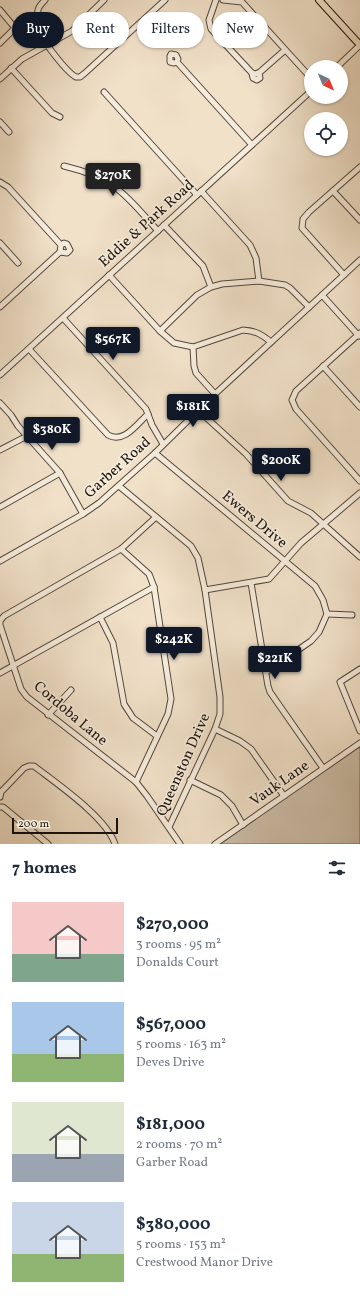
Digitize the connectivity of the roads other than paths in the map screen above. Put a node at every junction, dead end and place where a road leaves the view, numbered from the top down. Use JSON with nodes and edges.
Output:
{"nodes":[{"id":1,"x":45,"y":0,"type":"edge"},
{"id":2,"x":104,"y":0,"type":"edge"},
{"id":3,"x":165,"y":0,"type":"edge"},
{"id":4,"x":216,"y":0,"type":"edge"},
{"id":5,"x":223,"y":0,"type":"edge"},
{"id":6,"x":319,"y":0,"type":"edge"},
{"id":7,"x":0,"y":10,"type":"edge"},
{"id":8,"x":38,"y":12,"type":"edge"},
{"id":9,"x":64,"y":35,"type":"edge"},
{"id":10,"x":0,"y":43,"type":"edge"},
{"id":11,"x":360,"y":45,"type":"edge"},
{"id":12,"x":42,"y":48,"type":"edge"},
{"id":13,"x":50,"y":48,"type":"edge"},
{"id":14,"x":285,"y":50,"type":"junction"},
{"id":15,"x":344,"y":60,"type":"edge"},
{"id":16,"x":177,"y":62,"type":"dead end"},
{"id":17,"x":11,"y":68,"type":"junction"},
{"id":18,"x":304,"y":70,"type":"edge"},
{"id":19,"x":0,"y":79,"type":"edge"},
{"id":20,"x":104,"y":92,"type":"dead end"},
{"id":21,"x":304,"y":97,"type":"edge"},
{"id":22,"x":60,"y":117,"type":"dead end"},
{"id":23,"x":0,"y":122,"type":"edge"},
{"id":24,"x":9,"y":132,"type":"dead end"},
{"id":25,"x":252,"y":145,"type":"junction"},
{"id":26,"x":64,"y":166,"type":"dead end"},
{"id":27,"x":360,"y":167,"type":"edge"},
{"id":28,"x":0,"y":182,"type":"edge"},
{"id":29,"x":332,"y":191,"type":"junction"},
{"id":30,"x":199,"y":193,"type":"junction"},
{"id":31,"x":360,"y":220,"type":"edge"},
{"id":32,"x":164,"y":225,"type":"junction"},
{"id":33,"x":158,"y":231,"type":"junction"},
{"id":34,"x":0,"y":243,"type":"edge"},
{"id":35,"x":61,"y":245,"type":"junction"},
{"id":36,"x":60,"y":252,"type":"junction"},
{"id":37,"x":360,"y":260,"type":"edge"},
{"id":38,"x":18,"y":263,"type":"dead end"},
{"id":39,"x":109,"y":275,"type":"junction"},
{"id":40,"x":344,"y":275,"type":"junction"},
{"id":41,"x":259,"y":281,"type":"junction"},
{"id":42,"x":211,"y":287,"type":"junction"},
{"id":43,"x":322,"y":295,"type":"junction"},
{"id":44,"x":0,"y":307,"type":"edge"},
{"id":45,"x":309,"y":307,"type":"junction"},
{"id":46,"x":63,"y":318,"type":"junction"},
{"id":47,"x":160,"y":331,"type":"junction"},
{"id":48,"x":359,"y":334,"type":"edge"},
{"id":49,"x":271,"y":342,"type":"junction"},
{"id":50,"x":193,"y":347,"type":"junction"},
{"id":51,"x":29,"y":348,"type":"junction"},
{"id":52,"x":323,"y":366,"type":"junction"},
{"id":53,"x":0,"y":376,"type":"edge"},
{"id":54,"x":215,"y":394,"type":"junction"},
{"id":55,"x":0,"y":403,"type":"edge"},
{"id":56,"x":360,"y":407,"type":"edge"},
{"id":57,"x":199,"y":411,"type":"junction"},
{"id":58,"x":148,"y":414,"type":"junction"},
{"id":59,"x":27,"y":436,"type":"junction"},
{"id":60,"x":163,"y":444,"type":"junction"},
{"id":61,"x":0,"y":450,"type":"edge"},
{"id":62,"x":155,"y":453,"type":"junction"},
{"id":63,"x":60,"y":472,"type":"junction"},
{"id":64,"x":360,"y":481,"type":"edge"},
{"id":65,"x":119,"y":486,"type":"junction"},
{"id":66,"x":360,"y":493,"type":"edge"},
{"id":67,"x":0,"y":506,"type":"edge"},
{"id":68,"x":83,"y":514,"type":"junction"},
{"id":69,"x":156,"y":517,"type":"junction"},
{"id":70,"x":324,"y":523,"type":"junction"},
{"id":71,"x":121,"y":549,"type":"junction"},
{"id":72,"x":360,"y":557,"type":"edge"},
{"id":73,"x":0,"y":561,"type":"edge"},
{"id":74,"x":285,"y":562,"type":"junction"},
{"id":75,"x":251,"y":583,"type":"junction"},
{"id":76,"x":154,"y":587,"type":"junction"},
{"id":77,"x":204,"y":590,"type":"junction"},
{"id":78,"x":327,"y":614,"type":"junction"},
{"id":79,"x":352,"y":615,"type":"dead end"},
{"id":80,"x":100,"y":618,"type":"junction"},
{"id":81,"x":14,"y":666,"type":"junction"},
{"id":82,"x":360,"y":669,"type":"edge"},
{"id":83,"x":266,"y":672,"type":"junction"},
{"id":84,"x":0,"y":674,"type":"edge"},
{"id":85,"x":71,"y":690,"type":"dead end"},
{"id":86,"x":48,"y":714,"type":"junction"},
{"id":87,"x":215,"y":729,"type":"junction"},
{"id":88,"x":360,"y":731,"type":"edge"},
{"id":89,"x":157,"y":736,"type":"junction"},
{"id":90,"x":360,"y":743,"type":"edge"},
{"id":91,"x":323,"y":768,"type":"junction"},
{"id":92,"x":190,"y":780,"type":"junction"},
{"id":93,"x":136,"y":782,"type":"junction"},
{"id":94,"x":284,"y":796,"type":"junction"},
{"id":95,"x":0,"y":797,"type":"edge"},
{"id":96,"x":0,"y":807,"type":"edge"},
{"id":97,"x":243,"y":825,"type":"junction"},
{"id":98,"x":169,"y":827,"type":"junction"},
{"id":99,"x":42,"y":842,"type":"edge"},
{"id":100,"x":48,"y":844,"type":"edge"},
{"id":101,"x":115,"y":844,"type":"edge"},
{"id":102,"x":180,"y":844,"type":"edge"},
{"id":103,"x":215,"y":844,"type":"edge"}],
"edges":[{"from":1,"to":8,"type":"street"},
{"from":2,"to":9,"type":"street"},
{"from":3,"to":13,"type":"street"},
{"from":4,"to":14,"type":"street"},
{"from":5,"to":14,"type":"street"},
{"from":6,"to":11,"type":"main road"},
{"from":7,"to":10,"type":"street"},
{"from":11,"to":15,"type":"street"},
{"from":12,"to":17,"type":"street"},
{"from":14,"to":18,"type":"street"},
{"from":16,"to":25,"type":"street"},
{"from":17,"to":19,"type":"street"},
{"from":17,"to":22,"type":"street"},
{"from":20,"to":30,"type":"street"},
{"from":21,"to":25,"type":"street","name":"Eddie & Park Road"},
{"from":23,"to":24,"type":"street"},
{"from":25,"to":30,"type":"street","name":"Eddie & Park Road"},
{"from":26,"to":33,"type":"street"},
{"from":27,"to":29,"type":"street"},
{"from":28,"to":35,"type":"street"},
{"from":29,"to":31,"type":"street"},
{"from":29,"to":40,"type":"street"},
{"from":30,"to":32,"type":"street","name":"Eddie & Park Road"},
{"from":30,"to":41,"type":"street"},
{"from":32,"to":33,"type":"street","name":"Eddie & Park Road"},
{"from":32,"to":42,"type":"street"},
{"from":33,"to":39,"type":"street","name":"Eddie & Park Road"},
{"from":34,"to":38,"type":"street"},
{"from":35,"to":36,"type":"street"},
{"from":35,"to":36,"type":"street"},
{"from":36,"to":44,"type":"street"},
{"from":37,"to":40,"type":"street","name":"Garber Road"},
{"from":39,"to":46,"type":"street","name":"Eddie & Park Road"},
{"from":39,"to":47,"type":"street"},
{"from":40,"to":43,"type":"street","name":"Garber Road"},
{"from":41,"to":42,"type":"street"},
{"from":41,"to":45,"type":"street"},
{"from":42,"to":47,"type":"street"},
{"from":43,"to":45,"type":"street","name":"Garber Road"},
{"from":43,"to":48,"type":"street"},
{"from":45,"to":49,"type":"street","name":"Garber Road"},
{"from":46,"to":51,"type":"street","name":"Eddie & Park Road"},
{"from":46,"to":58,"type":"street"},
{"from":47,"to":50,"type":"street"},
{"from":48,"to":52,"type":"street"},
{"from":49,"to":50,"type":"street"},
{"from":49,"to":54,"type":"street","name":"Garber Road"},
{"from":50,"to":54,"type":"street"},
{"from":51,"to":53,"type":"street","name":"Eddie & Park Road"},
{"from":51,"to":58,"type":"street"},
{"from":52,"to":56,"type":"street"},
{"from":52,"to":64,"type":"street"},
{"from":54,"to":57,"type":"street","name":"Garber Road"},
{"from":55,"to":59,"type":"street"},
{"from":57,"to":60,"type":"street","name":"Garber Road"},
{"from":57,"to":70,"type":"street"},
{"from":58,"to":60,"type":"street"},
{"from":59,"to":61,"type":"street"},
{"from":59,"to":63,"type":"street"},
{"from":60,"to":62,"type":"street","name":"Garber Road"},
{"from":62,"to":65,"type":"street","name":"Garber Road"},
{"from":62,"to":74,"type":"street","name":"Ewers Drive"},
{"from":63,"to":67,"type":"street"},
{"from":63,"to":68,"type":"street"},
{"from":65,"to":68,"type":"street","name":"Garber Road"},
{"from":65,"to":69,"type":"street","name":"Queenston Drive"},
{"from":66,"to":70,"type":"street"},
{"from":68,"to":73,"type":"street","name":"Garber Road"},
{"from":69,"to":71,"type":"street","name":"Cordoba Lane"},
{"from":69,"to":77,"type":"street","name":"Queenston Drive"},
{"from":70,"to":72,"type":"street"},
{"from":70,"to":74,"type":"street"},
{"from":71,"to":76,"type":"street"},
{"from":71,"to":81,"type":"street","name":"Cordoba Lane"},
{"from":74,"to":75,"type":"street"},
{"from":74,"to":78,"type":"street","name":"Ewers Drive"},
{"from":75,"to":77,"type":"street"},
{"from":75,"to":83,"type":"street"},
{"from":76,"to":80,"type":"street"},
{"from":76,"to":89,"type":"street"},
{"from":77,"to":87,"type":"street","name":"Queenston Drive"},
{"from":78,"to":79,"type":"street"},
{"from":78,"to":83,"type":"street"},
{"from":80,"to":81,"type":"street"},
{"from":80,"to":89,"type":"street"},
{"from":81,"to":84,"type":"street"},
{"from":81,"to":86,"type":"street","name":"Cordoba Lane"},
{"from":82,"to":88,"type":"street"},
{"from":83,"to":91,"type":"street"},
{"from":85,"to":86,"type":"street"},
{"from":86,"to":93,"type":"street","name":"Cordoba Lane"},
{"from":87,"to":92,"type":"street","name":"Queenston Drive"},
{"from":87,"to":94,"type":"street"},
{"from":89,"to":93,"type":"street"},
{"from":90,"to":91,"type":"street","name":"Vauk Lane"},
{"from":91,"to":94,"type":"street","name":"Vauk Lane"},
{"from":92,"to":97,"type":"street"},
{"from":92,"to":98,"type":"street","name":"Queenston Drive"},
{"from":93,"to":98,"type":"street","name":"Cordoba Lane"},
{"from":94,"to":97,"type":"street","name":"Vauk Lane"},
{"from":95,"to":101,"type":"street"},
{"from":96,"to":99,"type":"street"},
{"from":97,"to":103,"type":"street","name":"Vauk Lane"},
{"from":98,"to":102,"type":"street","name":"Cordoba Lane"},
{"from":99,"to":100,"type":"street"}]}
